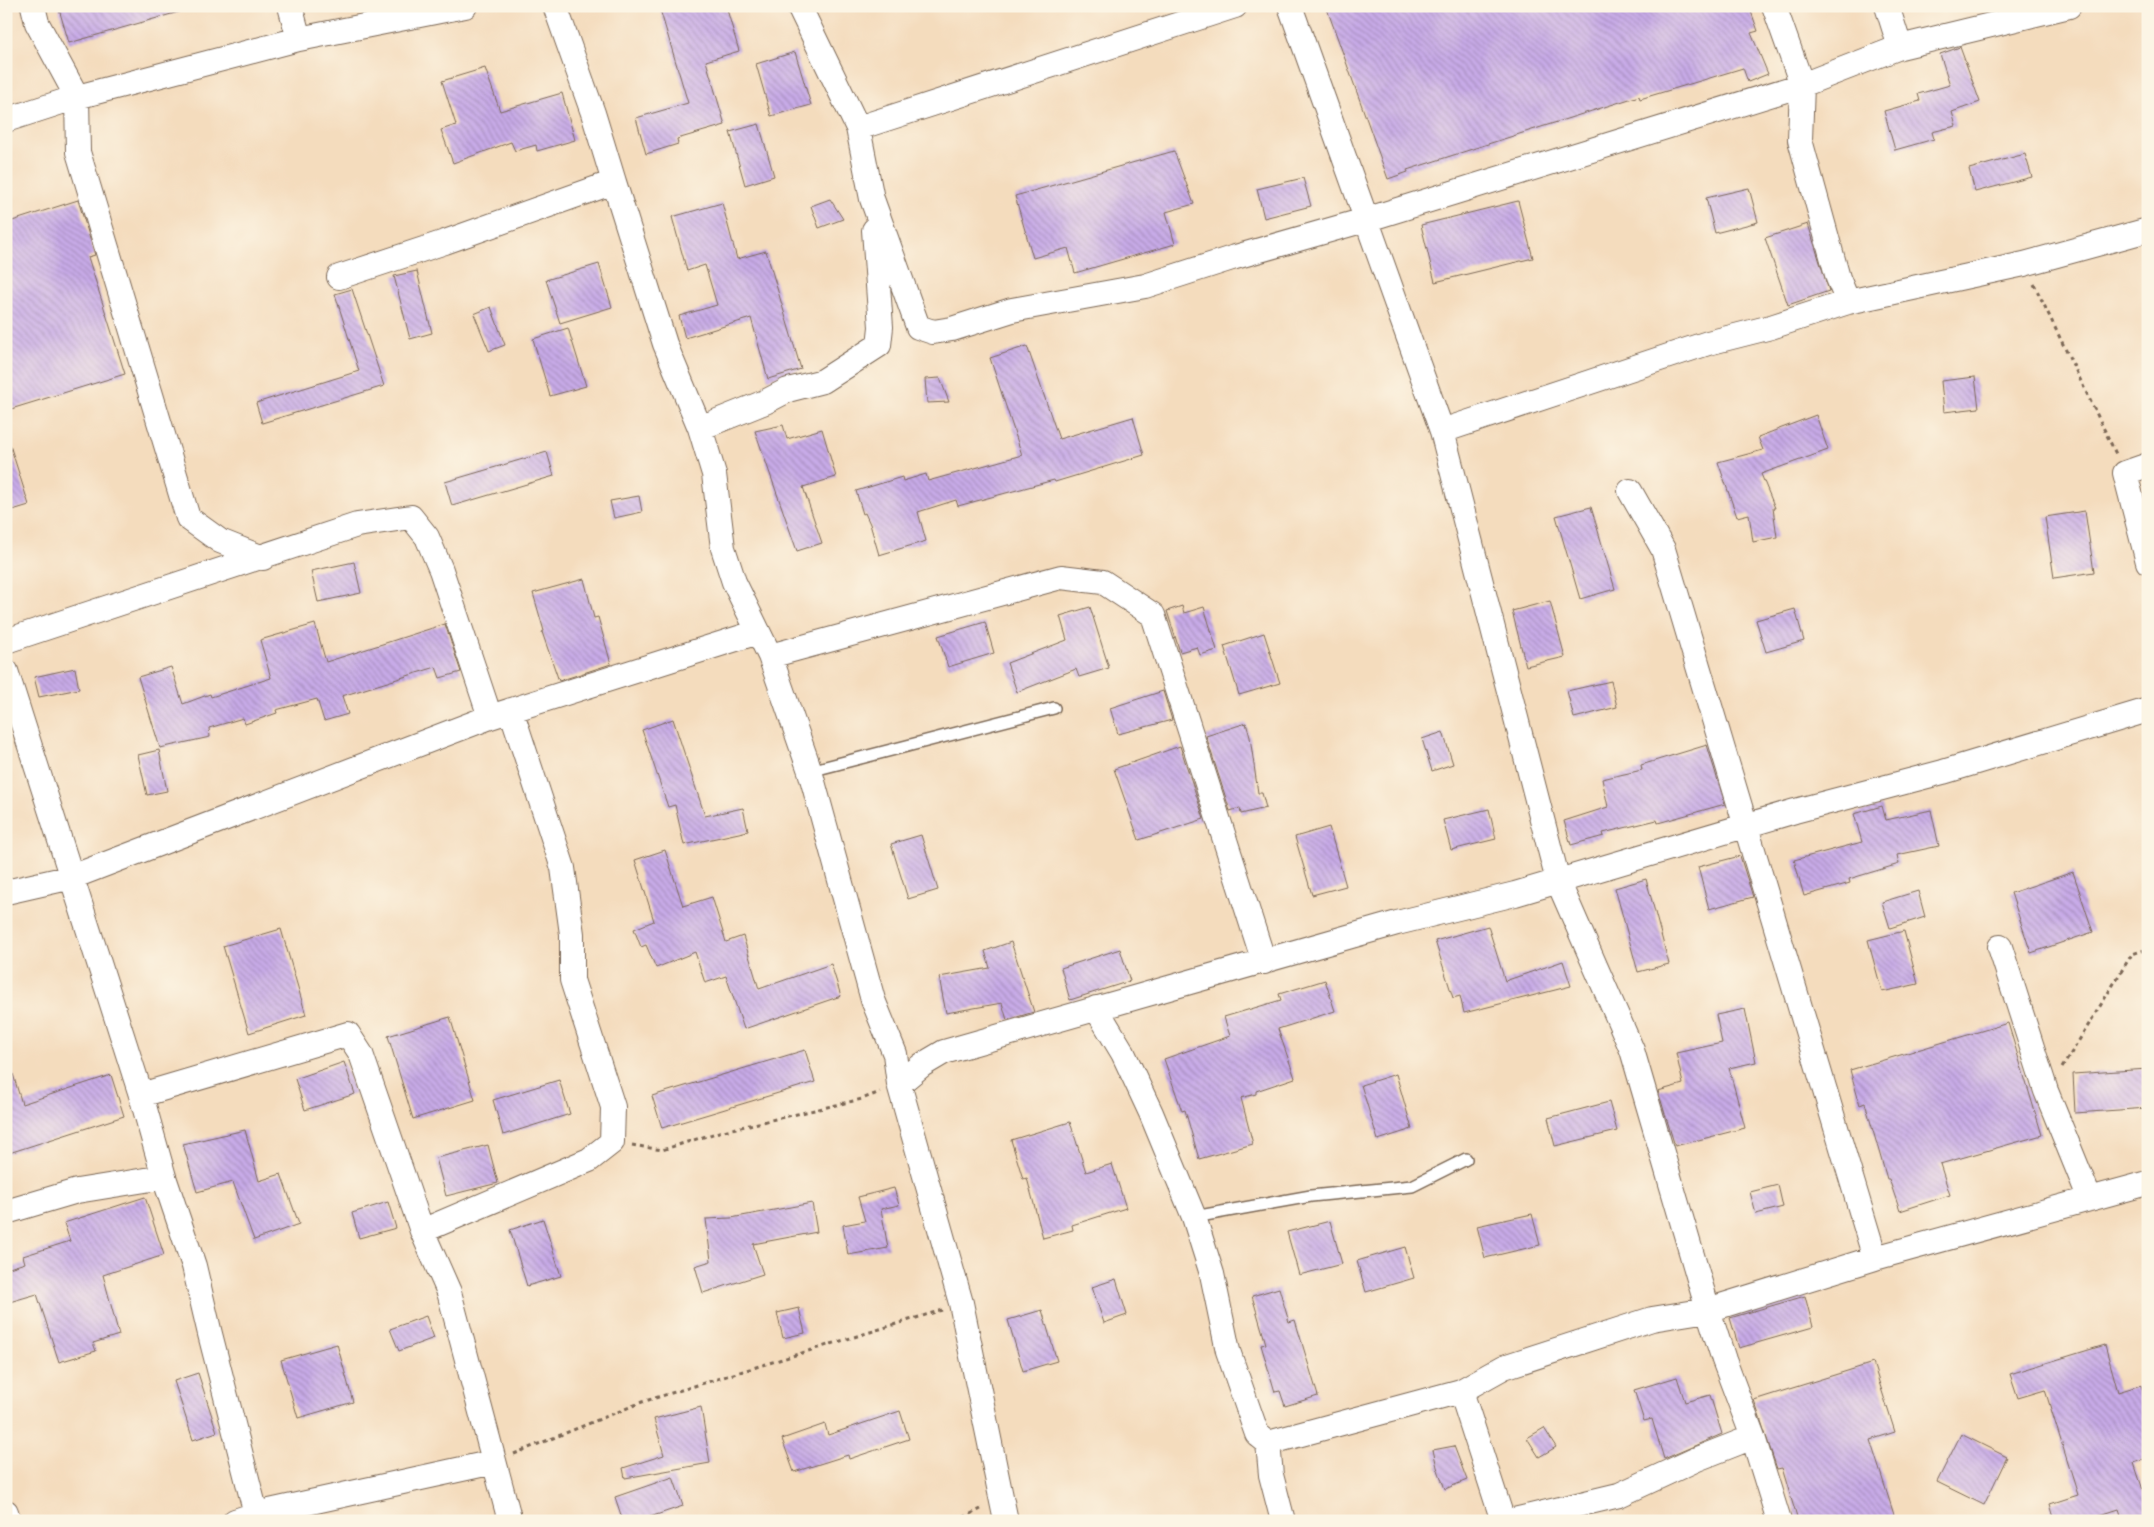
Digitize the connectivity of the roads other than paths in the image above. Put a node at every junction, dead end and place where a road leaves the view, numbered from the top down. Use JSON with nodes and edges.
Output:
{"nodes":[{"id":1,"x":33,"y":6,"type":"edge"},
{"id":2,"x":290,"y":6,"type":"edge"},
{"id":3,"x":466,"y":6,"type":"edge"},
{"id":4,"x":555,"y":6,"type":"edge"},
{"id":5,"x":799,"y":6,"type":"edge"},
{"id":6,"x":1235,"y":6,"type":"edge"},
{"id":7,"x":1290,"y":6,"type":"edge"},
{"id":8,"x":1774,"y":6,"type":"edge"},
{"id":9,"x":1887,"y":6,"type":"edge"},
{"id":10,"x":2069,"y":6,"type":"edge"},
{"id":11,"x":299,"y":38,"type":"junction"},
{"id":12,"x":1900,"y":48,"type":"junction"},
{"id":13,"x":1802,"y":85,"type":"junction"},
{"id":14,"x":78,"y":97,"type":"junction"},
{"id":15,"x":6,"y":120,"type":"edge"},
{"id":16,"x":858,"y":128,"type":"junction"},
{"id":17,"x":614,"y":182,"type":"junction"},
{"id":18,"x":872,"y":199,"type":"junction"},
{"id":19,"x":1365,"y":220,"type":"junction"},
{"id":20,"x":2148,"y":230,"type":"edge"},
{"id":21,"x":339,"y":277,"type":"dead end"},
{"id":22,"x":1848,"y":302,"type":"junction"},
{"id":23,"x":700,"y":428,"type":"junction"},
{"id":24,"x":1442,"y":431,"type":"junction"},
{"id":25,"x":2148,"y":465,"type":"edge"},
{"id":26,"x":1630,"y":491,"type":"dead end"},
{"id":27,"x":263,"y":558,"type":"junction"},
{"id":28,"x":2148,"y":562,"type":"edge"},
{"id":29,"x":758,"y":632,"type":"junction"},
{"id":30,"x":6,"y":641,"type":"edge"},
{"id":31,"x":770,"y":656,"type":"junction"},
{"id":32,"x":6,"y":671,"type":"edge"},
{"id":33,"x":1054,"y":708,"type":"dead end"},
{"id":34,"x":2148,"y":710,"type":"edge"},
{"id":35,"x":500,"y":714,"type":"junction"},
{"id":36,"x":810,"y":771,"type":"junction"},
{"id":37,"x":1745,"y":827,"type":"junction"},
{"id":38,"x":72,"y":877,"type":"junction"},
{"id":39,"x":1558,"y":881,"type":"junction"},
{"id":40,"x":6,"y":892,"type":"edge"},
{"id":41,"x":2000,"y":947,"type":"dead end"},
{"id":42,"x":1264,"y":962,"type":"junction"},
{"id":43,"x":1096,"y":1008,"type":"junction"},
{"id":44,"x":899,"y":1084,"type":"junction"},
{"id":45,"x":141,"y":1095,"type":"junction"},
{"id":46,"x":1466,"y":1159,"type":"dead end"},
{"id":47,"x":164,"y":1177,"type":"junction"},
{"id":48,"x":2148,"y":1183,"type":"edge"},
{"id":49,"x":2090,"y":1199,"type":"junction"},
{"id":50,"x":6,"y":1212,"type":"edge"},
{"id":51,"x":1194,"y":1217,"type":"junction"},
{"id":52,"x":422,"y":1231,"type":"junction"},
{"id":53,"x":1875,"y":1258,"type":"junction"},
{"id":54,"x":1708,"y":1310,"type":"junction"},
{"id":55,"x":1461,"y":1392,"type":"junction"},
{"id":56,"x":1753,"y":1437,"type":"junction"},
{"id":57,"x":1268,"y":1443,"type":"junction"},
{"id":58,"x":494,"y":1462,"type":"junction"},
{"id":59,"x":1003,"y":1510,"type":"edge"},
{"id":60,"x":6,"y":1512,"type":"edge"},
{"id":61,"x":246,"y":1517,"type":"edge"},
{"id":62,"x":9,"y":1521,"type":"edge"},
{"id":63,"x":510,"y":1521,"type":"edge"},
{"id":64,"x":1283,"y":1521,"type":"edge"},
{"id":65,"x":1502,"y":1521,"type":"edge"},
{"id":66,"x":1510,"y":1521,"type":"edge"},
{"id":67,"x":1779,"y":1521,"type":"edge"}],
"edges":[{"from":1,"to":14,"type":"street"},
{"from":2,"to":11,"type":"street"},
{"from":3,"to":11,"type":"street"},
{"from":4,"to":17,"type":"street"},
{"from":5,"to":16,"type":"street"},
{"from":6,"to":16,"type":"street"},
{"from":7,"to":19,"type":"street"},
{"from":8,"to":13,"type":"street"},
{"from":9,"to":12,"type":"street"},
{"from":10,"to":12,"type":"street"},
{"from":11,"to":14,"type":"street"},
{"from":12,"to":13,"type":"street"},
{"from":13,"to":19,"type":"street"},
{"from":13,"to":22,"type":"street"},
{"from":14,"to":15,"type":"street"},
{"from":14,"to":27,"type":"street"},
{"from":16,"to":18,"type":"street"},
{"from":17,"to":21,"type":"street"},
{"from":17,"to":23,"type":"street"},
{"from":18,"to":19,"type":"street"},
{"from":18,"to":23,"type":"street"},
{"from":19,"to":24,"type":"street"},
{"from":20,"to":22,"type":"street"},
{"from":22,"to":24,"type":"street"},
{"from":23,"to":29,"type":"street"},
{"from":24,"to":39,"type":"street"},
{"from":25,"to":28,"type":"street"},
{"from":26,"to":37,"type":"street"},
{"from":27,"to":30,"type":"street"},
{"from":27,"to":35,"type":"street"},
{"from":29,"to":31,"type":"street"},
{"from":29,"to":35,"type":"street"},
{"from":31,"to":36,"type":"street"},
{"from":31,"to":42,"type":"street"},
{"from":32,"to":38,"type":"street"},
{"from":33,"to":36,"type":"lane"},
{"from":34,"to":37,"type":"street"},
{"from":35,"to":38,"type":"street"},
{"from":35,"to":52,"type":"street"},
{"from":36,"to":44,"type":"street"},
{"from":37,"to":39,"type":"street"},
{"from":37,"to":53,"type":"street"},
{"from":38,"to":40,"type":"street"},
{"from":38,"to":45,"type":"street"},
{"from":39,"to":42,"type":"street"},
{"from":39,"to":54,"type":"street"},
{"from":41,"to":49,"type":"street"},
{"from":42,"to":43,"type":"street"},
{"from":43,"to":44,"type":"street"},
{"from":43,"to":51,"type":"street"},
{"from":44,"to":59,"type":"street"},
{"from":45,"to":47,"type":"street"},
{"from":45,"to":52,"type":"street"},
{"from":46,"to":51,"type":"lane"},
{"from":47,"to":50,"type":"street"},
{"from":47,"to":61,"type":"street"},
{"from":48,"to":49,"type":"street"},
{"from":49,"to":53,"type":"street"},
{"from":51,"to":57,"type":"street"},
{"from":52,"to":58,"type":"street"},
{"from":53,"to":54,"type":"street"},
{"from":54,"to":55,"type":"street"},
{"from":54,"to":56,"type":"street"},
{"from":55,"to":57,"type":"street"},
{"from":55,"to":65,"type":"street"},
{"from":56,"to":66,"type":"street"},
{"from":56,"to":67,"type":"street"},
{"from":57,"to":64,"type":"street"},
{"from":58,"to":61,"type":"street"},
{"from":58,"to":63,"type":"street"},
{"from":60,"to":62,"type":"street"}]}
